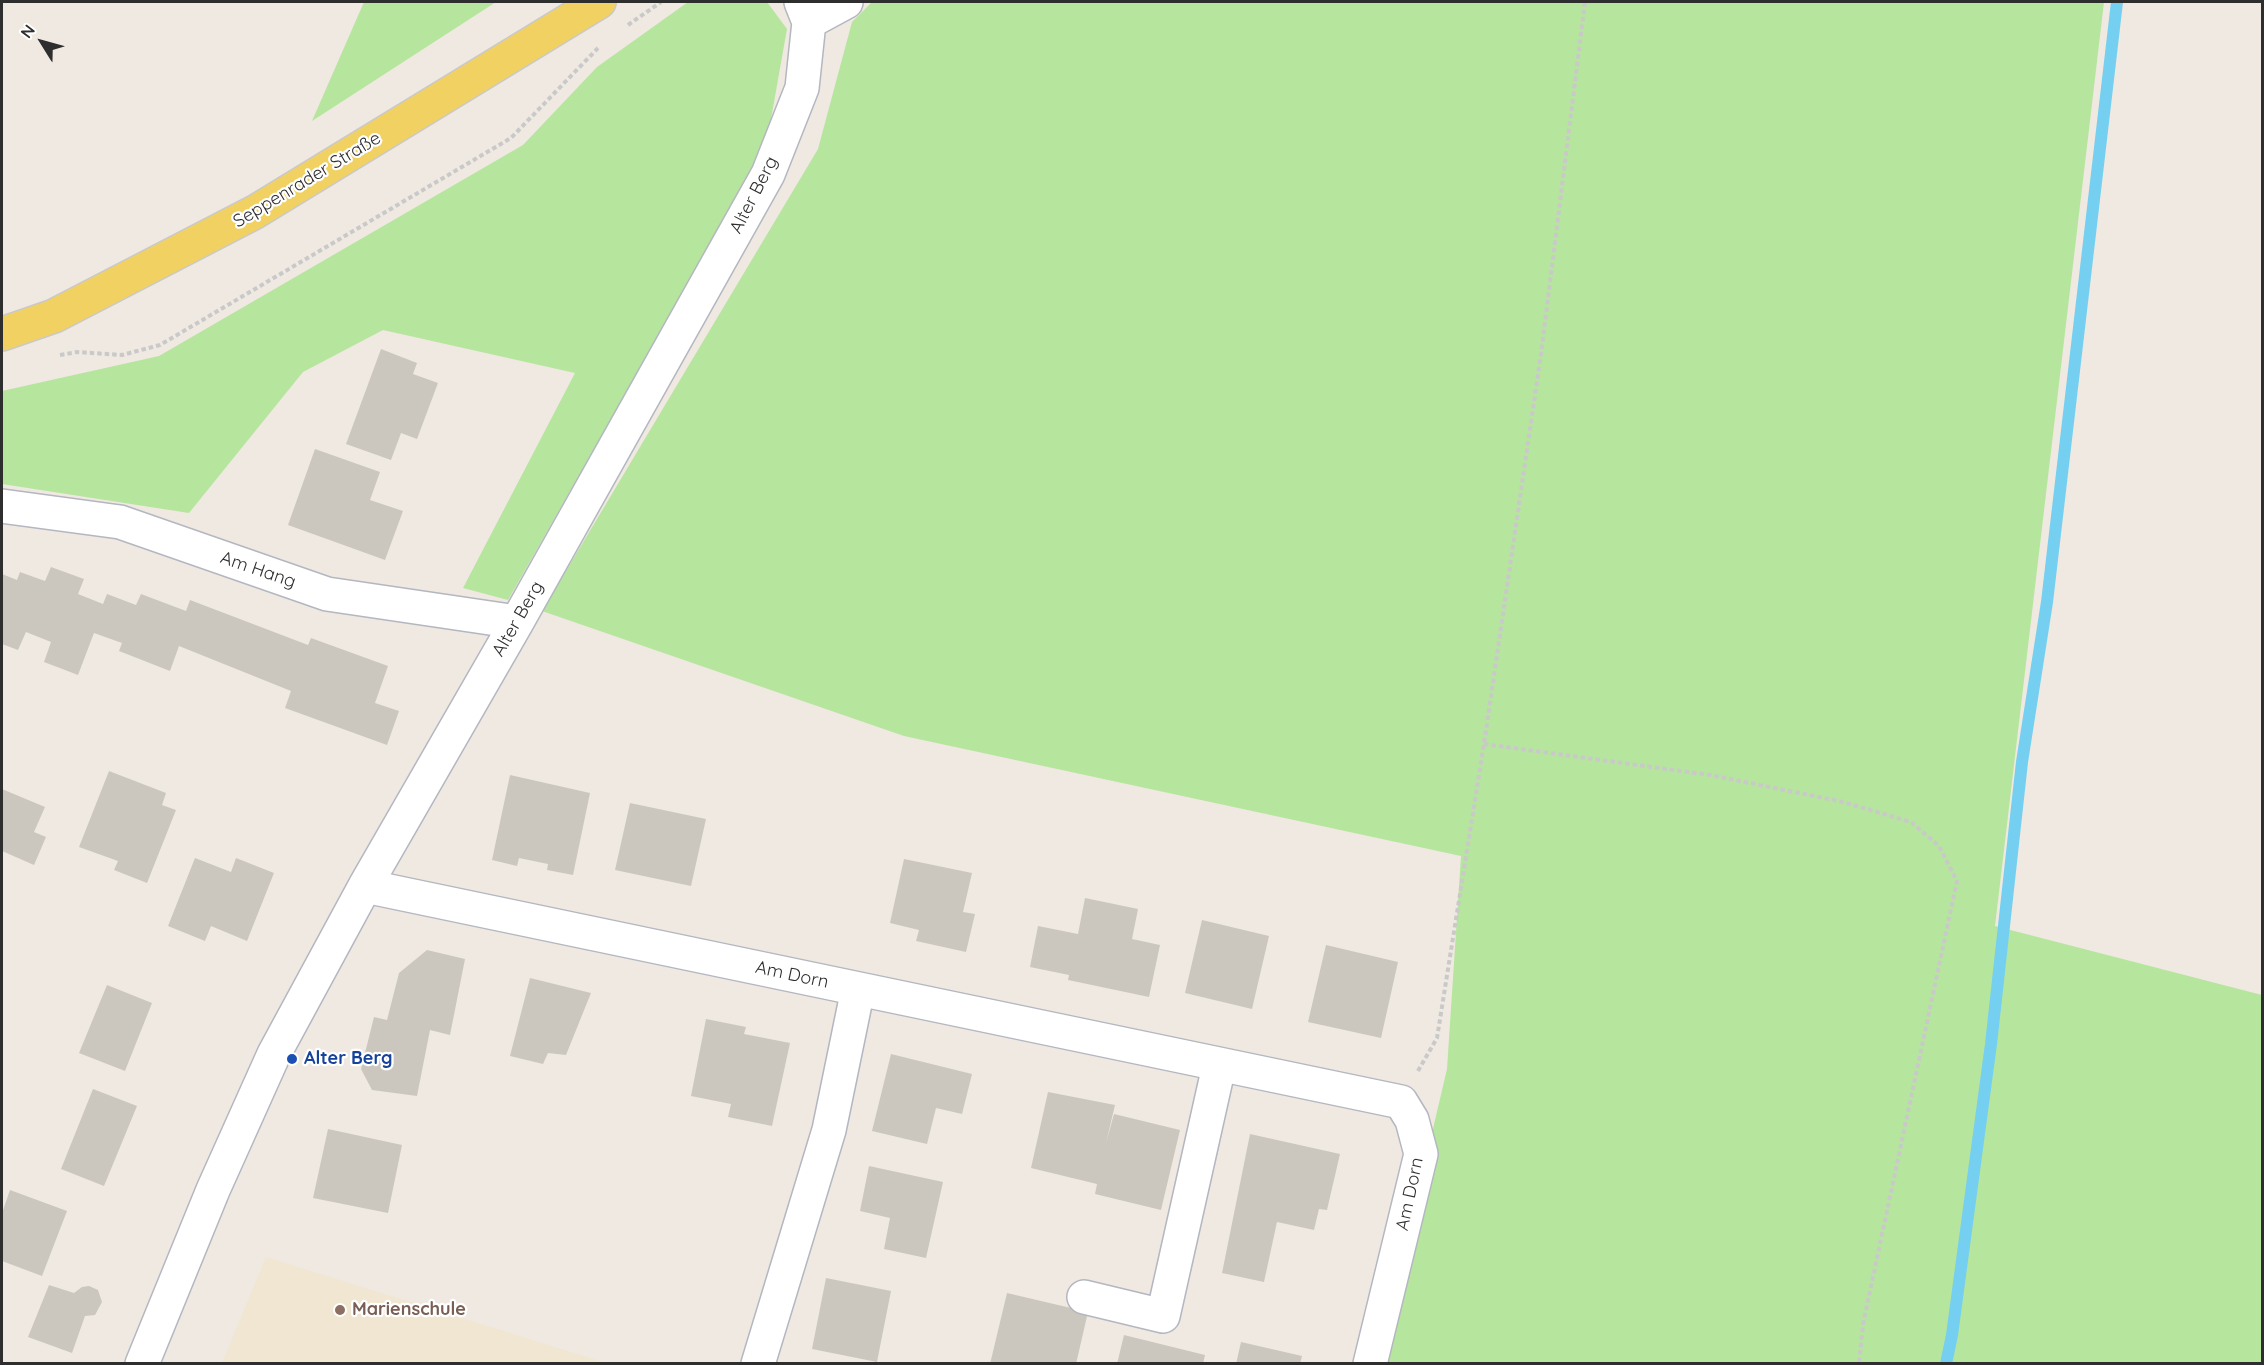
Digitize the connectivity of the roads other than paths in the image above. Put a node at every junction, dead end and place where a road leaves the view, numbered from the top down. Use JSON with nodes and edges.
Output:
{"nodes":[{"id":1,"x":599,"y":2,"type":"edge"},
{"id":2,"x":846,"y":2,"type":"edge"},
{"id":3,"x":805,"y":12,"type":"edge"},
{"id":4,"x":2,"y":334,"type":"edge"},
{"id":5,"x":2,"y":506,"type":"edge"},
{"id":6,"x":517,"y":622,"type":"junction"},
{"id":7,"x":365,"y":886,"type":"junction"},
{"id":8,"x":858,"y":989,"type":"junction"},
{"id":9,"x":1219,"y":1066,"type":"junction"},
{"id":10,"x":1084,"y":1297,"type":"dead end"},
{"id":11,"x":142,"y":1364,"type":"edge"},
{"id":12,"x":758,"y":1364,"type":"edge"},
{"id":13,"x":1370,"y":1364,"type":"edge"}],
"edges":[{"from":1,"to":4,"type":"main road","name":"Seppenrader Straße"},
{"from":2,"to":3,"type":"street"},
{"from":3,"to":6,"type":"street","name":"Alter Berg"},
{"from":5,"to":6,"type":"street","name":"Am Hang"},
{"from":6,"to":7,"type":"street","name":"Alter Berg"},
{"from":7,"to":8,"type":"street","name":"Am Dorn"},
{"from":7,"to":11,"type":"street","name":"Alter Berg"},
{"from":8,"to":9,"type":"street","name":"Am Dorn"},
{"from":8,"to":12,"type":"street"},
{"from":9,"to":10,"type":"street"},
{"from":9,"to":13,"type":"street","name":"Am Dorn"}]}
